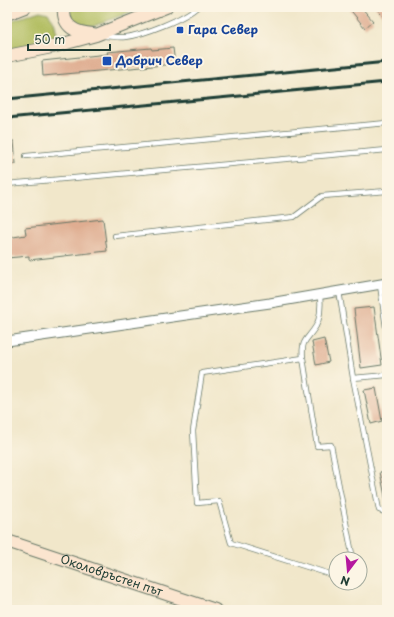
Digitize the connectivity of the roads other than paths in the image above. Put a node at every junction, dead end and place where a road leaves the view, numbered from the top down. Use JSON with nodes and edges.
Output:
{"nodes":[{"id":1,"x":25,"y":7,"type":"edge"},
{"id":2,"x":64,"y":7,"type":"edge"},
{"id":3,"x":166,"y":7,"type":"edge"},
{"id":4,"x":196,"y":7,"type":"edge"},
{"id":5,"x":7,"y":14,"type":"edge"},
{"id":6,"x":96,"y":35,"type":"junction"},
{"id":7,"x":7,"y":56,"type":"edge"},
{"id":8,"x":387,"y":122,"type":"edge"},
{"id":9,"x":387,"y":150,"type":"edge"},
{"id":10,"x":26,"y":156,"type":"dead end"},
{"id":11,"x":7,"y":184,"type":"edge"},
{"id":12,"x":387,"y":191,"type":"edge"},
{"id":13,"x":115,"y":236,"type":"dead end"},
{"id":14,"x":383,"y":284,"type":"edge"},
{"id":15,"x":339,"y":291,"type":"junction"},
{"id":16,"x":320,"y":294,"type":"junction"},
{"id":17,"x":387,"y":336,"type":"edge"},
{"id":18,"x":7,"y":340,"type":"edge"},
{"id":19,"x":303,"y":358,"type":"junction"},
{"id":20,"x":387,"y":375,"type":"edge"},
{"id":21,"x":353,"y":378,"type":"junction"},
{"id":22,"x":387,"y":513,"type":"edge"},
{"id":23,"x":7,"y":541,"type":"edge"},
{"id":24,"x":351,"y":551,"type":"edge"},
{"id":25,"x":328,"y":573,"type":"edge"},
{"id":26,"x":215,"y":610,"type":"edge"}],
"edges":[{"from":1,"to":5,"type":"main road"},
{"from":2,"to":6,"type":"main road"},
{"from":3,"to":6,"type":"main road"},
{"from":4,"to":6,"type":"lane"},
{"from":6,"to":7,"type":"main road"},
{"from":8,"to":10,"type":"lane"},
{"from":9,"to":11,"type":"lane"},
{"from":12,"to":13,"type":"lane"},
{"from":14,"to":15,"type":"street"},
{"from":14,"to":17,"type":"lane"},
{"from":15,"to":16,"type":"street"},
{"from":15,"to":21,"type":"lane"},
{"from":16,"to":18,"type":"street"},
{"from":16,"to":19,"type":"lane"},
{"from":19,"to":24,"type":"lane"},
{"from":19,"to":25,"type":"lane"},
{"from":20,"to":21,"type":"lane"},
{"from":21,"to":22,"type":"lane"},
{"from":23,"to":26,"type":"main road","name":"Околовръстен път"}]}
